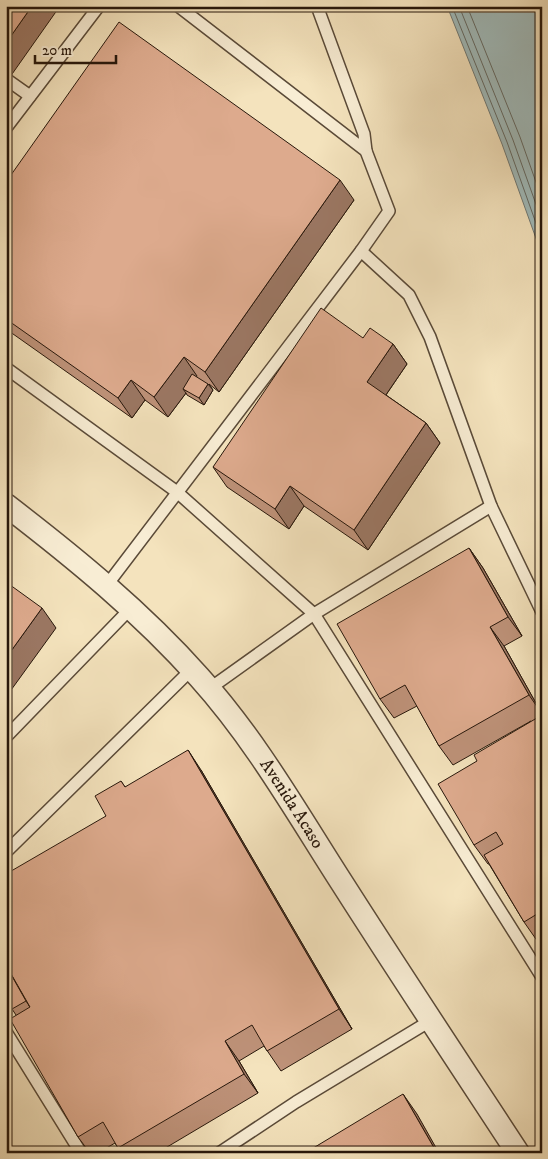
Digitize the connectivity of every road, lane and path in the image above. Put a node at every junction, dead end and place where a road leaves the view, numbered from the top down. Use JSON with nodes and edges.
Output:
{"nodes":[{"id":1,"x":99,"y":6,"type":"edge"},
{"id":2,"x":178,"y":6,"type":"edge"},
{"id":3,"x":317,"y":6,"type":"edge"},
{"id":4,"x":6,"y":79,"type":"edge"},
{"id":5,"x":30,"y":96,"type":"junction"},
{"id":6,"x":6,"y":128,"type":"edge"},
{"id":7,"x":366,"y":151,"type":"junction"},
{"id":8,"x":361,"y":251,"type":"junction"},
{"id":9,"x":6,"y":368,"type":"edge"},
{"id":10,"x":177,"y":492,"type":"junction"},
{"id":11,"x":6,"y":505,"type":"edge"},
{"id":12,"x":491,"y":506,"type":"junction"},
{"id":13,"x":107,"y":585,"type":"junction"},
{"id":14,"x":131,"y":608,"type":"junction"},
{"id":15,"x":542,"y":612,"type":"edge"},
{"id":16,"x":314,"y":614,"type":"junction"},
{"id":17,"x":192,"y":669,"type":"junction"},
{"id":18,"x":209,"y":689,"type":"junction"},
{"id":19,"x":6,"y":737,"type":"edge"},
{"id":20,"x":6,"y":852,"type":"edge"},
{"id":21,"x":542,"y":977,"type":"edge"},
{"id":22,"x":430,"y":1021,"type":"junction"},
{"id":23,"x":6,"y":1032,"type":"edge"},
{"id":24,"x":82,"y":1153,"type":"edge"},
{"id":25,"x":219,"y":1153,"type":"edge"},
{"id":26,"x":518,"y":1153,"type":"edge"}],
"edges":[{"from":1,"to":5,"type":"lane"},
{"from":2,"to":7,"type":"lane"},
{"from":3,"to":7,"type":"lane"},
{"from":4,"to":5,"type":"lane"},
{"from":5,"to":6,"type":"lane"},
{"from":7,"to":8,"type":"lane"},
{"from":8,"to":10,"type":"lane"},
{"from":8,"to":12,"type":"lane"},
{"from":9,"to":10,"type":"lane"},
{"from":10,"to":13,"type":"lane"},
{"from":10,"to":16,"type":"lane"},
{"from":11,"to":13,"type":"street","name":"Avenida Acaso"},
{"from":12,"to":15,"type":"lane"},
{"from":12,"to":16,"type":"lane"},
{"from":13,"to":14,"type":"street","name":"Avenida Acaso"},
{"from":14,"to":17,"type":"street","name":"Avenida Acaso"},
{"from":14,"to":19,"type":"lane"},
{"from":16,"to":18,"type":"lane"},
{"from":16,"to":21,"type":"lane"},
{"from":17,"to":18,"type":"street","name":"Avenida Acaso"},
{"from":17,"to":20,"type":"lane"},
{"from":18,"to":22,"type":"street","name":"Avenida Acaso"},
{"from":22,"to":25,"type":"lane"},
{"from":22,"to":26,"type":"street","name":"Avenida Acaso"},
{"from":23,"to":24,"type":"lane"}]}
